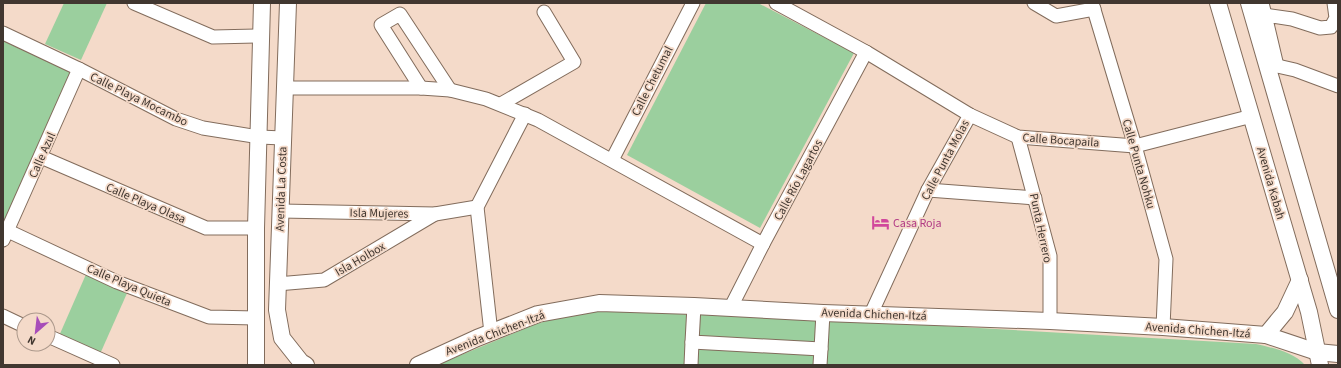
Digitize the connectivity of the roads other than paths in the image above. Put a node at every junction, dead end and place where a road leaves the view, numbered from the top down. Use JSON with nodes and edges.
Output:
{"nodes":[{"id":1,"x":134,"y":3,"type":"edge"},
{"id":2,"x":262,"y":3,"type":"edge"},
{"id":3,"x":288,"y":3,"type":"edge"},
{"id":4,"x":693,"y":3,"type":"edge"},
{"id":5,"x":776,"y":3,"type":"edge"},
{"id":6,"x":1034,"y":3,"type":"edge"},
{"id":7,"x":1218,"y":3,"type":"edge"},
{"id":8,"x":1249,"y":3,"type":"edge"},
{"id":9,"x":1334,"y":3,"type":"edge"},
{"id":10,"x":1093,"y":6,"type":"edge"},
{"id":11,"x":1263,"y":9,"type":"edge"},
{"id":12,"x":544,"y":12,"type":"dead end"},
{"id":13,"x":3,"y":33,"type":"edge"},
{"id":14,"x":262,"y":36,"type":"junction"},
{"id":15,"x":866,"y":52,"type":"junction"},
{"id":16,"x":1272,"y":65,"type":"junction"},
{"id":17,"x":79,"y":69,"type":"junction"},
{"id":18,"x":1338,"y":86,"type":"edge"},
{"id":19,"x":285,"y":88,"type":"junction"},
{"id":20,"x":421,"y":88,"type":"junction"},
{"id":21,"x":450,"y":90,"type":"junction"},
{"id":22,"x":501,"y":104,"type":"junction"},
{"id":23,"x":525,"y":114,"type":"junction"},
{"id":24,"x":970,"y":115,"type":"junction"},
{"id":25,"x":1252,"y":116,"type":"junction"},
{"id":26,"x":259,"y":137,"type":"junction"},
{"id":27,"x":1018,"y":137,"type":"junction"},
{"id":28,"x":283,"y":138,"type":"junction"},
{"id":29,"x":1135,"y":146,"type":"junction"},
{"id":30,"x":41,"y":157,"type":"junction"},
{"id":31,"x":612,"y":160,"type":"junction"},
{"id":32,"x":928,"y":190,"type":"junction"},
{"id":33,"x":1035,"y":198,"type":"junction"},
{"id":34,"x":477,"y":207,"type":"junction"},
{"id":35,"x":281,"y":211,"type":"junction"},
{"id":36,"x":435,"y":214,"type":"junction"},
{"id":37,"x":256,"y":228,"type":"junction"},
{"id":38,"x":5,"y":235,"type":"edge"},
{"id":39,"x":764,"y":244,"type":"junction"},
{"id":40,"x":1300,"y":280,"type":"junction"},
{"id":41,"x":278,"y":284,"type":"junction"},
{"id":42,"x":694,"y":306,"type":"junction"},
{"id":43,"x":731,"y":307,"type":"junction"},
{"id":44,"x":1338,"y":310,"type":"edge"},
{"id":45,"x":823,"y":313,"type":"junction"},
{"id":46,"x":871,"y":314,"type":"junction"},
{"id":47,"x":3,"y":316,"type":"edge"},
{"id":48,"x":256,"y":318,"type":"junction"},
{"id":49,"x":1050,"y":321,"type":"junction"},
{"id":50,"x":16,"y":322,"type":"edge"},
{"id":51,"x":1163,"y":327,"type":"junction"},
{"id":52,"x":491,"y":333,"type":"junction"},
{"id":53,"x":1266,"y":335,"type":"junction"},
{"id":54,"x":56,"y":340,"type":"edge"},
{"id":55,"x":692,"y":342,"type":"junction"},
{"id":56,"x":821,"y":349,"type":"junction"},
{"id":57,"x":1338,"y":354,"type":"edge"},
{"id":58,"x":1318,"y":358,"type":"edge"},
{"id":59,"x":292,"y":359,"type":"edge"},
{"id":60,"x":257,"y":363,"type":"edge"},
{"id":61,"x":113,"y":365,"type":"edge"},
{"id":62,"x":306,"y":365,"type":"edge"},
{"id":63,"x":418,"y":365,"type":"edge"},
{"id":64,"x":691,"y":365,"type":"edge"},
{"id":65,"x":820,"y":365,"type":"edge"}],
"edges":[{"from":1,"to":14,"type":"street"},
{"from":2,"to":14,"type":"main road","name":"Avenida La Costa"},
{"from":3,"to":19,"type":"main road","name":"Avenida La Costa"},
{"from":4,"to":31,"type":"street","name":"Calle Chetumal"},
{"from":5,"to":15,"type":"street","name":"Calle Bocapaila"},
{"from":6,"to":10,"type":"street"},
{"from":7,"to":25,"type":"main road","name":"Avenida Kabah"},
{"from":8,"to":16,"type":"main road"},
{"from":9,"to":11,"type":"street"},
{"from":10,"to":29,"type":"street","name":"Calle Punta Nohku"},
{"from":11,"to":16,"type":"street"},
{"from":12,"to":22,"type":"street"},
{"from":13,"to":17,"type":"street","name":"Calle Playa Mocambo"},
{"from":14,"to":26,"type":"main road","name":"Avenida La Costa"},
{"from":15,"to":24,"type":"street","name":"Calle Bocapaila"},
{"from":15,"to":39,"type":"street","name":"Calle Río Lagartos"},
{"from":16,"to":18,"type":"street"},
{"from":16,"to":44,"type":"main road"},
{"from":17,"to":26,"type":"street","name":"Calle Playa Mocambo"},
{"from":17,"to":30,"type":"street","name":"Calle Azul"},
{"from":19,"to":20,"type":"street"},
{"from":19,"to":28,"type":"main road","name":"Avenida La Costa"},
{"from":20,"to":21,"type":"street"},
{"from":20,"to":21,"type":"street"},
{"from":21,"to":22,"type":"street"},
{"from":22,"to":23,"type":"street"},
{"from":23,"to":31,"type":"street"},
{"from":23,"to":34,"type":"street"},
{"from":24,"to":27,"type":"street","name":"Calle Bocapaila"},
{"from":24,"to":32,"type":"street","name":"Calle Punta Molas"},
{"from":25,"to":29,"type":"street","name":"Calle Bocapaila"},
{"from":25,"to":40,"type":"main road","name":"Avenida Kabah"},
{"from":26,"to":28,"type":"street","name":"Calle Playa Mocambo"},
{"from":26,"to":37,"type":"main road","name":"Avenida La Costa"},
{"from":27,"to":29,"type":"street","name":"Calle Bocapaila"},
{"from":27,"to":33,"type":"street","name":"Punta Herrero"},
{"from":28,"to":35,"type":"main road","name":"Avenida La Costa"},
{"from":29,"to":51,"type":"street","name":"Calle Punta Nohku"},
{"from":30,"to":37,"type":"street","name":"Calle Playa Olasa"},
{"from":30,"to":38,"type":"street","name":"Calle Azul"},
{"from":31,"to":39,"type":"street"},
{"from":32,"to":33,"type":"street"},
{"from":32,"to":46,"type":"street","name":"Calle Punta Molas"},
{"from":33,"to":49,"type":"street","name":"Punta Herrero"},
{"from":34,"to":36,"type":"street","name":"Isla Mujeres"},
{"from":34,"to":52,"type":"street"},
{"from":35,"to":36,"type":"street","name":"Isla Mujeres"},
{"from":35,"to":41,"type":"main road","name":"Avenida La Costa"},
{"from":36,"to":41,"type":"street","name":"Isla Holbox"},
{"from":37,"to":48,"type":"main road","name":"Avenida La Costa"},
{"from":38,"to":48,"type":"street","name":"Calle Playa Quieta"},
{"from":39,"to":43,"type":"street","name":"Calle Río Lagartos"},
{"from":40,"to":53,"type":"main road"},
{"from":40,"to":58,"type":"main road","name":"Avenida Kabah"},
{"from":41,"to":59,"type":"main road","name":"Avenida La Costa"},
{"from":42,"to":43,"type":"main road","name":"Avenida Chichen-Itzá"},
{"from":42,"to":52,"type":"main road","name":"Avenida Chichen-Itzá"},
{"from":42,"to":55,"type":"street"},
{"from":43,"to":45,"type":"main road","name":"Avenida Chichen-Itzá"},
{"from":45,"to":46,"type":"main road","name":"Avenida Chichen-Itzá"},
{"from":45,"to":56,"type":"street"},
{"from":46,"to":49,"type":"main road","name":"Avenida Chichen-Itzá"},
{"from":47,"to":50,"type":"street"},
{"from":48,"to":60,"type":"main road","name":"Avenida La Costa"},
{"from":49,"to":51,"type":"main road","name":"Avenida Chichen-Itzá"},
{"from":51,"to":53,"type":"main road","name":"Avenida Chichen-Itzá"},
{"from":52,"to":63,"type":"main road","name":"Avenida Chichen-Itzá"},
{"from":53,"to":58,"type":"main road","name":"Avenida Chichen-Itzá"},
{"from":54,"to":61,"type":"street"},
{"from":55,"to":56,"type":"street"},
{"from":55,"to":64,"type":"street"},
{"from":56,"to":65,"type":"street"},
{"from":57,"to":58,"type":"main road","name":"Avenida Chichen-Itzá"},
{"from":59,"to":62,"type":"main road","name":"Avenida La Costa"}]}
